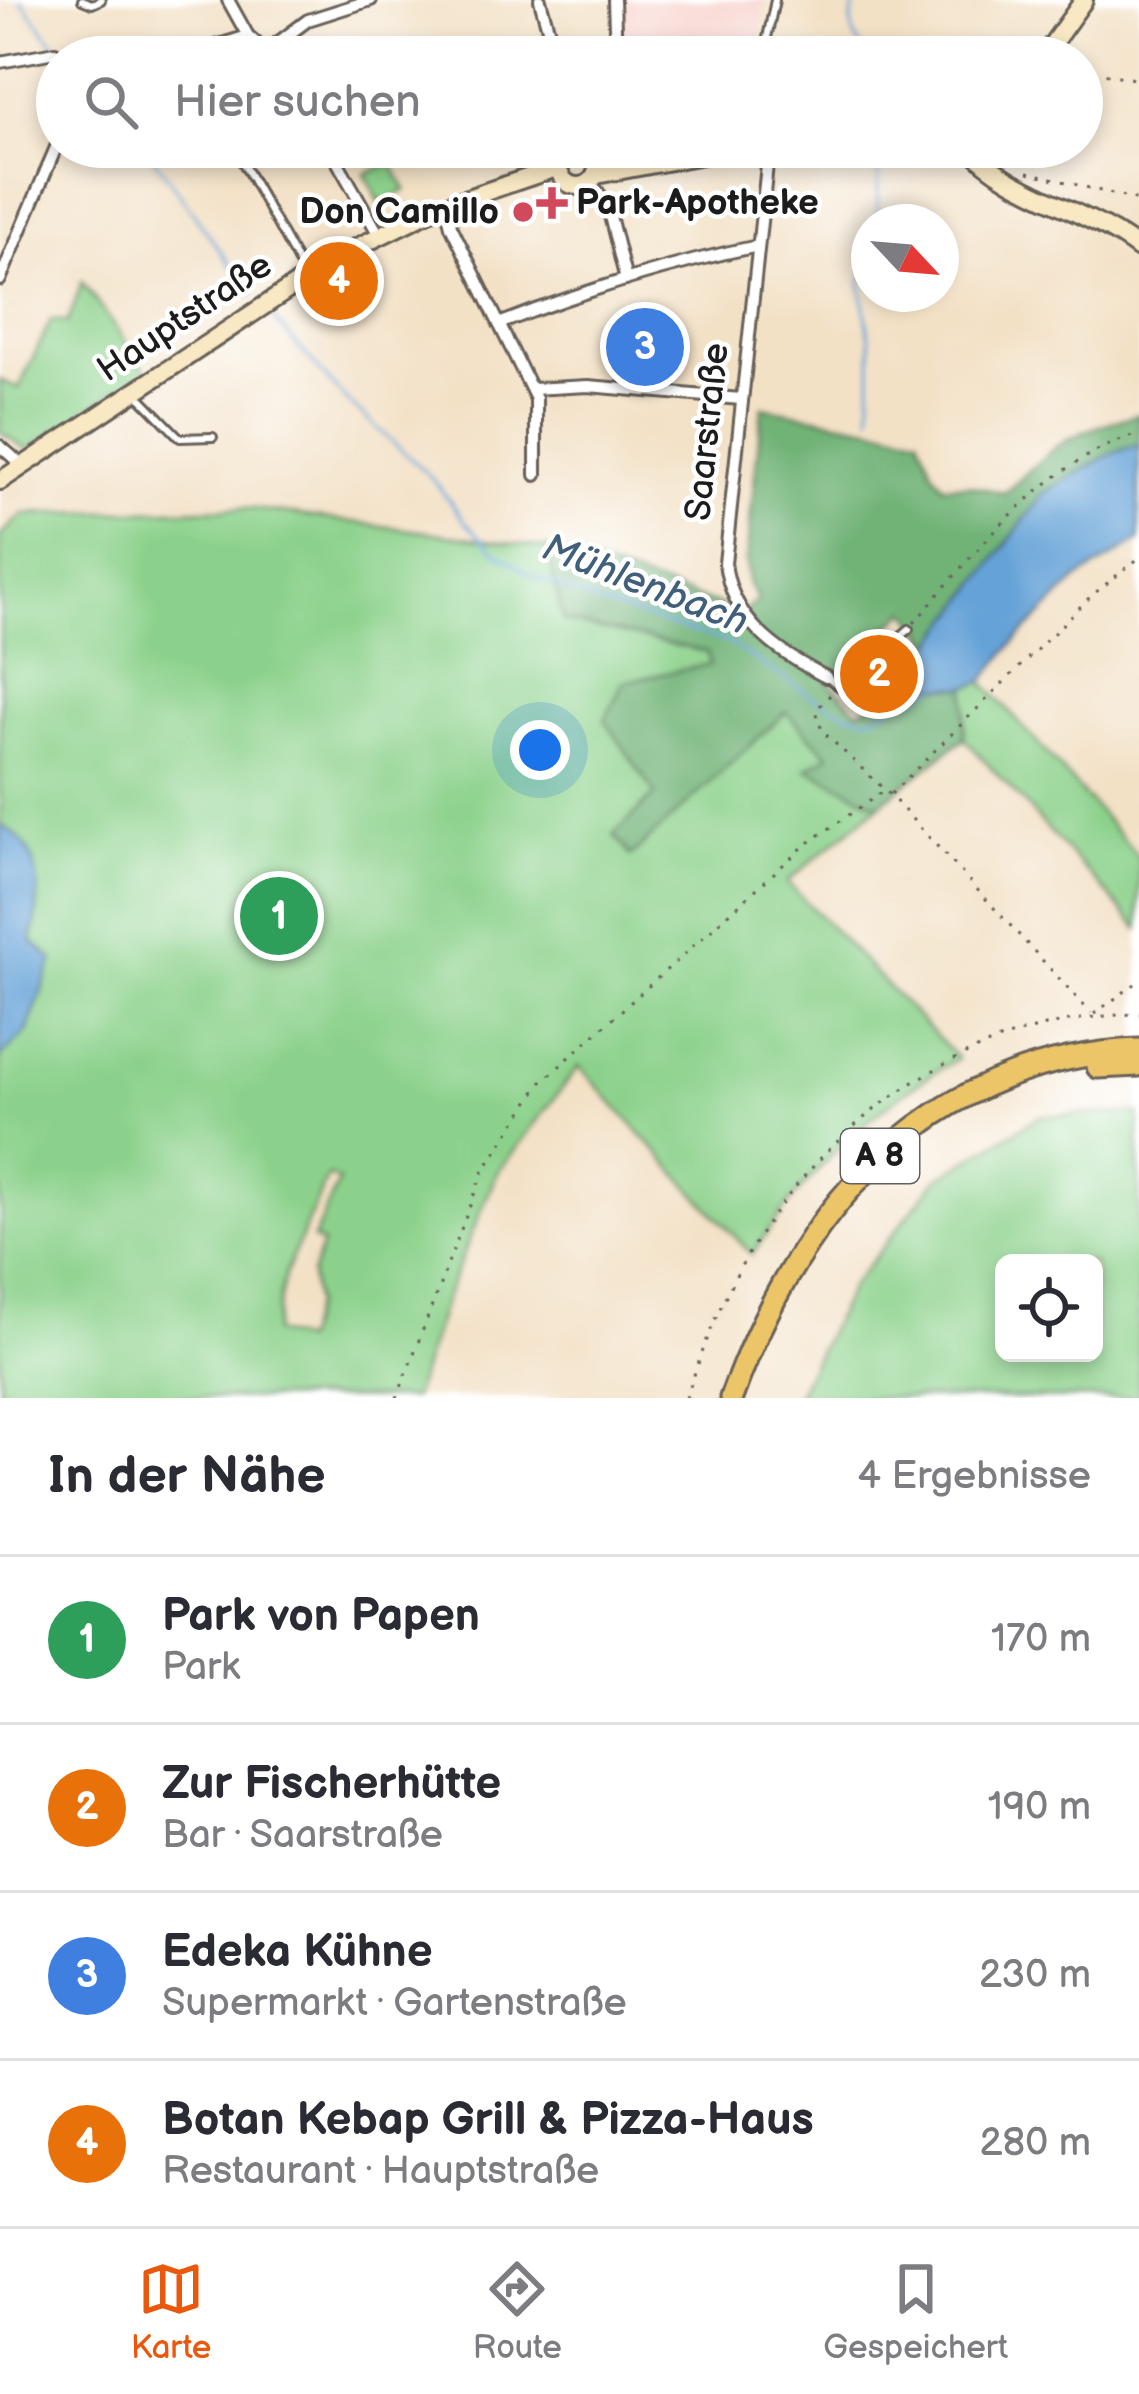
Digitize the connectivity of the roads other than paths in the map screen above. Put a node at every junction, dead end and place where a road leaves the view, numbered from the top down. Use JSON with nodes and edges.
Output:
{"nodes":[{"id":1,"x":82,"y":0,"type":"edge"},
{"id":2,"x":101,"y":0,"type":"edge"},
{"id":3,"x":228,"y":0,"type":"edge"},
{"id":4,"x":371,"y":0,"type":"edge"},
{"id":5,"x":540,"y":0,"type":"edge"},
{"id":6,"x":614,"y":0,"type":"edge"},
{"id":7,"x":775,"y":0,"type":"edge"},
{"id":8,"x":1084,"y":0,"type":"edge"},
{"id":9,"x":248,"y":36,"type":"edge"},
{"id":10,"x":291,"y":36,"type":"edge"},
{"id":11,"x":549,"y":36,"type":"edge"},
{"id":12,"x":615,"y":36,"type":"edge"},
{"id":13,"x":767,"y":36,"type":"edge"},
{"id":14,"x":1058,"y":36,"type":"edge"},
{"id":15,"x":36,"y":55,"type":"edge"},
{"id":16,"x":0,"y":62,"type":"edge"},
{"id":17,"x":47,"y":168,"type":"edge"},
{"id":18,"x":245,"y":168,"type":"edge"},
{"id":19,"x":341,"y":168,"type":"edge"},
{"id":20,"x":549,"y":168,"type":"edge"},
{"id":21,"x":571,"y":168,"type":"edge"},
{"id":22,"x":593,"y":168,"type":"edge"},
{"id":23,"x":636,"y":168,"type":"edge"},
{"id":24,"x":764,"y":168,"type":"edge"},
{"id":25,"x":993,"y":168,"type":"edge"},
{"id":26,"x":594,"y":173,"type":"junction"},
{"id":27,"x":446,"y":205,"type":"junction"},
{"id":28,"x":379,"y":235,"type":"junction"},
{"id":29,"x":758,"y":246,"type":"junction"},
{"id":30,"x":1139,"y":249,"type":"edge"},
{"id":31,"x":306,"y":276,"type":"junction"},
{"id":32,"x":0,"y":280,"type":"edge"},
{"id":33,"x":626,"y":280,"type":"junction"},
{"id":34,"x":499,"y":324,"type":"junction"},
{"id":35,"x":532,"y":389,"type":"junction"},
{"id":36,"x":135,"y":391,"type":"junction"},
{"id":37,"x":742,"y":399,"type":"junction"},
{"id":38,"x":212,"y":437,"type":"dead end"},
{"id":39,"x":0,"y":446,"type":"edge"},
{"id":40,"x":23,"y":466,"type":"junction"},
{"id":41,"x":536,"y":475,"type":"dead end"},
{"id":42,"x":0,"y":481,"type":"edge"},
{"id":43,"x":909,"y":629,"type":"road end"},
{"id":44,"x":826,"y":676,"type":"joint"},
{"id":45,"x":1139,"y":1050,"type":"edge"},
{"id":46,"x":1139,"y":1065,"type":"edge"},
{"id":47,"x":731,"y":1398,"type":"edge"},
{"id":48,"x":746,"y":1398,"type":"edge"}],
"edges":[{"from":1,"to":2,"type":"lane"},
{"from":3,"to":9,"type":"street"},
{"from":4,"to":10,"type":"street"},
{"from":5,"to":11,"type":"street"},
{"from":6,"to":12,"type":"street"},
{"from":7,"to":13,"type":"lane"},
{"from":8,"to":14,"type":"main road"},
{"from":15,"to":16,"type":"street"},
{"from":17,"to":32,"type":"street"},
{"from":18,"to":31,"type":"lane"},
{"from":19,"to":28,"type":"street"},
{"from":20,"to":27,"type":"main road","name":"Hauptstraße"},
{"from":21,"to":26,"type":"main road"},
{"from":22,"to":26,"type":"main road"},
{"from":23,"to":26,"type":"main road"},
{"from":24,"to":29,"type":"street","name":"Saarstraße"},
{"from":25,"to":30,"type":"main road"},
{"from":26,"to":33,"type":"street"},
{"from":27,"to":28,"type":"main road","name":"Hauptstraße"},
{"from":27,"to":34,"type":"street"},
{"from":28,"to":31,"type":"main road","name":"Hauptstraße"},
{"from":29,"to":33,"type":"street"},
{"from":29,"to":37,"type":"street","name":"Saarstraße"},
{"from":31,"to":36,"type":"main road","name":"Hauptstraße"},
{"from":33,"to":34,"type":"street"},
{"from":34,"to":35,"type":"street"},
{"from":35,"to":37,"type":"street"},
{"from":35,"to":41,"type":"street"},
{"from":36,"to":38,"type":"lane"},
{"from":36,"to":40,"type":"main road","name":"Hauptstraße"},
{"from":37,"to":44,"type":"street","name":"Saarstraße"},
{"from":39,"to":40,"type":"street"},
{"from":40,"to":42,"type":"main road","name":"Hauptstraße"},
{"from":43,"to":44,"type":"lane"},
{"from":45,"to":47,"type":"highway","number":"A 8"},
{"from":46,"to":48,"type":"highway"}]}
